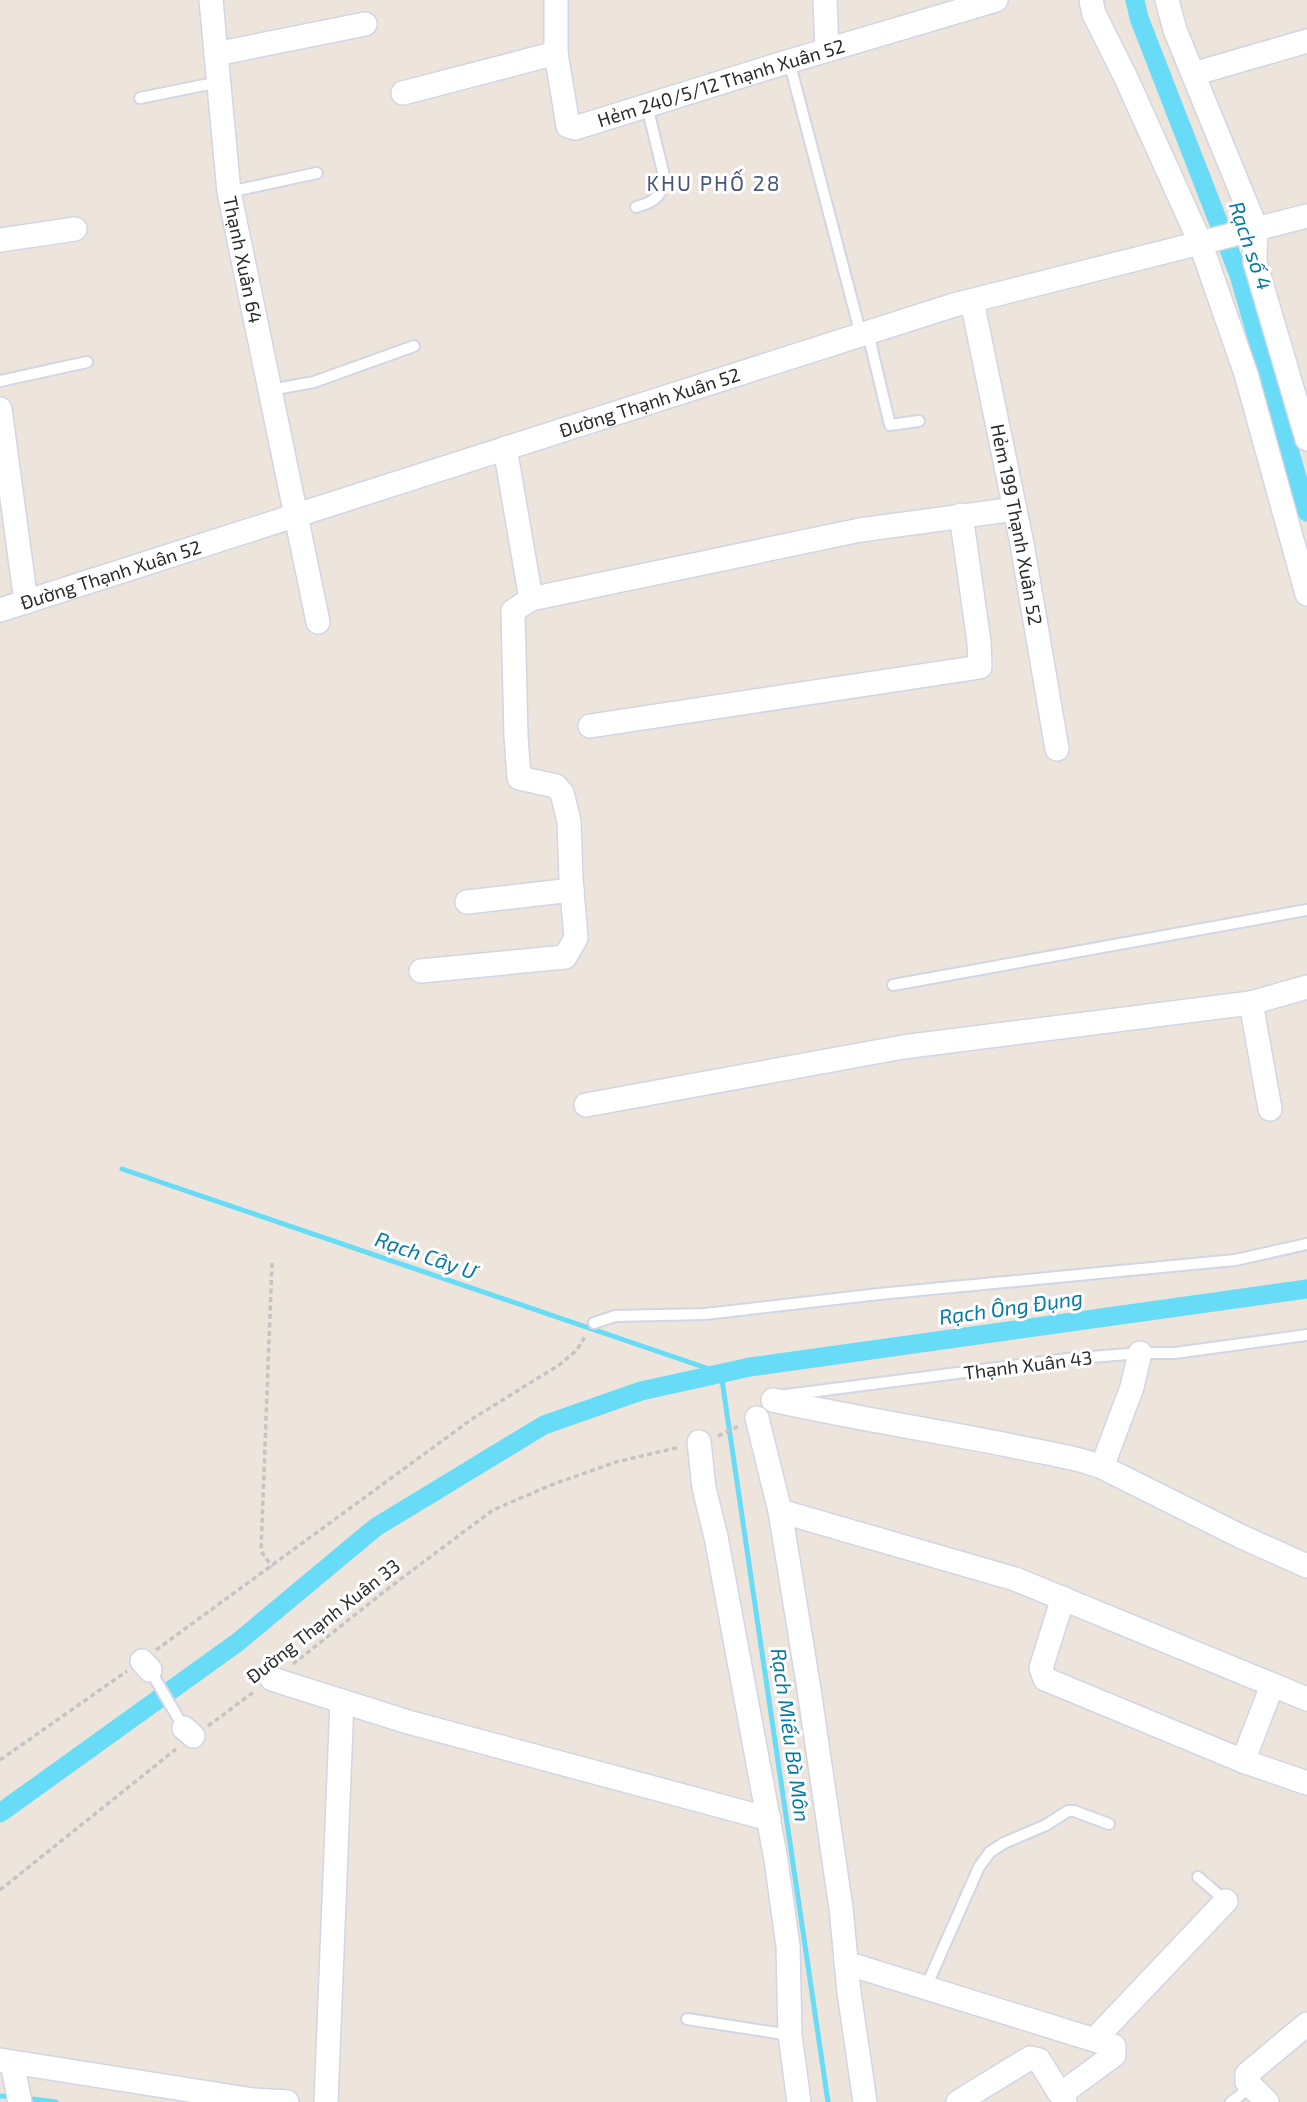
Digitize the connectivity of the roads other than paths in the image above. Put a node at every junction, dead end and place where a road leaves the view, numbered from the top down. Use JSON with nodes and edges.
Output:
{"nodes":[{"id":1,"x":211,"y":0,"type":"edge"},
{"id":2,"x":556,"y":0,"type":"edge"},
{"id":3,"x":825,"y":0,"type":"edge"},
{"id":4,"x":996,"y":0,"type":"edge"},
{"id":5,"x":1091,"y":0,"type":"edge"},
{"id":6,"x":1167,"y":0,"type":"edge"},
{"id":7,"x":365,"y":24,"type":"dead end"},
{"id":8,"x":1307,"y":41,"type":"edge"},
{"id":9,"x":827,"y":50,"type":"junction"},
{"id":10,"x":556,"y":53,"type":"junction"},
{"id":11,"x":216,"y":54,"type":"junction"},
{"id":12,"x":789,"y":61,"type":"junction"},
{"id":13,"x":1193,"y":74,"type":"junction"},
{"id":14,"x":219,"y":82,"type":"junction"},
{"id":15,"x":403,"y":93,"type":"dead end"},
{"id":16,"x":140,"y":98,"type":"dead end"},
{"id":17,"x":647,"y":106,"type":"junction"},
{"id":18,"x":317,"y":173,"type":"dead end"},
{"id":19,"x":229,"y":191,"type":"junction"},
{"id":20,"x":636,"y":207,"type":"dead end"},
{"id":21,"x":1307,"y":216,"type":"edge"},
{"id":22,"x":1255,"y":228,"type":"junction"},
{"id":23,"x":75,"y":229,"type":"dead end"},
{"id":24,"x":0,"y":240,"type":"edge"},
{"id":25,"x":1201,"y":242,"type":"junction"},
{"id":26,"x":972,"y":301,"type":"junction"},
{"id":27,"x":864,"y":334,"type":"junction"},
{"id":28,"x":414,"y":346,"type":"dead end"},
{"id":29,"x":87,"y":362,"type":"dead end"},
{"id":30,"x":0,"y":381,"type":"edge"},
{"id":31,"x":270,"y":390,"type":"junction"},
{"id":32,"x":0,"y":409,"type":"edge"},
{"id":33,"x":919,"y":421,"type":"dead end"},
{"id":34,"x":1307,"y":439,"type":"edge"},
{"id":35,"x":505,"y":448,"type":"junction"},
{"id":36,"x":1015,"y":509,"type":"junction"},
{"id":37,"x":961,"y":515,"type":"junction"},
{"id":38,"x":295,"y":516,"type":"junction"},
{"id":39,"x":1307,"y":594,"type":"edge"},
{"id":40,"x":531,"y":599,"type":"junction"},
{"id":41,"x":26,"y":602,"type":"junction"},
{"id":42,"x":0,"y":610,"type":"edge"},
{"id":43,"x":318,"y":622,"type":"dead end"},
{"id":44,"x":590,"y":726,"type":"dead end"},
{"id":45,"x":1057,"y":749,"type":"dead end"},
{"id":46,"x":572,"y":890,"type":"junction"},
{"id":47,"x":467,"y":902,"type":"dead end"},
{"id":48,"x":1307,"y":910,"type":"edge"},
{"id":49,"x":421,"y":971,"type":"dead end"},
{"id":50,"x":893,"y":985,"type":"dead end"},
{"id":51,"x":1307,"y":987,"type":"edge"},
{"id":52,"x":1251,"y":1003,"type":"junction"},
{"id":53,"x":586,"y":1105,"type":"dead end"},
{"id":54,"x":1270,"y":1109,"type":"dead end"},
{"id":55,"x":1307,"y":1244,"type":"edge"},
{"id":56,"x":594,"y":1323,"type":"dead end"},
{"id":57,"x":1307,"y":1335,"type":"edge"},
{"id":58,"x":1140,"y":1353,"type":"junction"},
{"id":59,"x":774,"y":1400,"type":"junction"},
{"id":60,"x":753,"y":1419,"type":"joint"},
{"id":61,"x":703,"y":1441,"type":"road end"},
{"id":62,"x":1102,"y":1467,"type":"junction"},
{"id":63,"x":779,"y":1511,"type":"junction"},
{"id":64,"x":1307,"y":1566,"type":"edge"},
{"id":65,"x":1063,"y":1598,"type":"junction"},
{"id":66,"x":146,"y":1665,"type":"road end"},
{"id":67,"x":272,"y":1679,"type":"road end"},
{"id":68,"x":1272,"y":1686,"type":"junction"},
{"id":69,"x":1307,"y":1699,"type":"edge"},
{"id":70,"x":342,"y":1701,"type":"junction"},
{"id":71,"x":188,"y":1732,"type":"road end"},
{"id":72,"x":1243,"y":1761,"type":"junction"},
{"id":73,"x":1307,"y":1783,"type":"edge"},
{"id":74,"x":769,"y":1819,"type":"junction"},
{"id":75,"x":1109,"y":1824,"type":"dead end"},
{"id":76,"x":1198,"y":1877,"type":"dead end"},
{"id":77,"x":1226,"y":1901,"type":"joint"},
{"id":78,"x":846,"y":1962,"type":"junction"},
{"id":79,"x":926,"y":1987,"type":"junction"},
{"id":80,"x":687,"y":2019,"type":"dead end"},
{"id":81,"x":1307,"y":2024,"type":"edge"},
{"id":82,"x":790,"y":2035,"type":"junction"},
{"id":83,"x":1095,"y":2039,"type":"junction"},
{"id":84,"x":6,"y":2061,"type":"edge"},
{"id":85,"x":1259,"y":2095,"type":"edge"},
{"id":86,"x":1063,"y":2098,"type":"edge"},
{"id":87,"x":20,"y":2102,"type":"edge"},
{"id":88,"x":287,"y":2102,"type":"edge"},
{"id":89,"x":326,"y":2102,"type":"edge"},
{"id":90,"x":799,"y":2102,"type":"edge"},
{"id":91,"x":865,"y":2102,"type":"edge"},
{"id":92,"x":958,"y":2102,"type":"edge"},
{"id":93,"x":1231,"y":2102,"type":"edge"}],
"edges":[{"from":1,"to":11,"type":"street","name":"Thạnh Xuân 64"},
{"from":2,"to":10,"type":"street","name":"Hẻm 240/5/12 Thạnh Xuân 52"},
{"from":3,"to":9,"type":"street"},
{"from":4,"to":9,"type":"street","name":"Hẻm 240/5/12 Thạnh Xuân 52"},
{"from":5,"to":25,"type":"street"},
{"from":6,"to":13,"type":"street"},
{"from":7,"to":11,"type":"street"},
{"from":8,"to":13,"type":"street"},
{"from":9,"to":12,"type":"street","name":"Hẻm 240/5/12 Thạnh Xuân 52"},
{"from":10,"to":15,"type":"street"},
{"from":10,"to":17,"type":"street","name":"Hẻm 240/5/12 Thạnh Xuân 52"},
{"from":11,"to":14,"type":"street","name":"Thạnh Xuân 64"},
{"from":12,"to":17,"type":"street","name":"Hẻm 240/5/12 Thạnh Xuân 52"},
{"from":12,"to":27,"type":"lane"},
{"from":13,"to":22,"type":"street"},
{"from":14,"to":16,"type":"lane"},
{"from":14,"to":19,"type":"street","name":"Thạnh Xuân 64"},
{"from":17,"to":20,"type":"lane"},
{"from":18,"to":19,"type":"lane"},
{"from":19,"to":31,"type":"street","name":"Thạnh Xuân 64"},
{"from":21,"to":22,"type":"street","name":"Đường Thạnh Xuân 52"},
{"from":22,"to":25,"type":"street","name":"Đường Thạnh Xuân 52"},
{"from":22,"to":34,"type":"street"},
{"from":23,"to":24,"type":"street"},
{"from":25,"to":26,"type":"street","name":"Đường Thạnh Xuân 52"},
{"from":25,"to":39,"type":"street"},
{"from":26,"to":27,"type":"street","name":"Đường Thạnh Xuân 52"},
{"from":26,"to":36,"type":"street","name":"Hẻm 199 Thạnh Xuân 52"},
{"from":27,"to":33,"type":"lane"},
{"from":27,"to":35,"type":"street","name":"Đường Thạnh Xuân 52"},
{"from":28,"to":31,"type":"lane"},
{"from":29,"to":30,"type":"lane"},
{"from":31,"to":38,"type":"street","name":"Thạnh Xuân 64"},
{"from":32,"to":41,"type":"street"},
{"from":35,"to":38,"type":"street","name":"Đường Thạnh Xuân 52"},
{"from":35,"to":40,"type":"street"},
{"from":36,"to":37,"type":"street"},
{"from":36,"to":45,"type":"street","name":"Hẻm 199 Thạnh Xuân 52"},
{"from":37,"to":40,"type":"street"},
{"from":37,"to":44,"type":"street"},
{"from":38,"to":41,"type":"street","name":"Đường Thạnh Xuân 52"},
{"from":38,"to":43,"type":"street","name":"Thạnh Xuân 64"},
{"from":40,"to":46,"type":"street"},
{"from":41,"to":42,"type":"street","name":"Đường Thạnh Xuân 52"},
{"from":46,"to":47,"type":"street"},
{"from":46,"to":49,"type":"street"},
{"from":48,"to":50,"type":"lane"},
{"from":51,"to":52,"type":"street"},
{"from":52,"to":53,"type":"street"},
{"from":52,"to":54,"type":"street"},
{"from":55,"to":56,"type":"lane"},
{"from":57,"to":58,"type":"lane","name":"Thạnh Xuân 43"},
{"from":58,"to":59,"type":"lane","name":"Thạnh Xuân 43"},
{"from":58,"to":62,"type":"street"},
{"from":59,"to":60,"type":"lane"},
{"from":59,"to":62,"type":"street"},
{"from":60,"to":63,"type":"street"},
{"from":61,"to":74,"type":"street"},
{"from":62,"to":64,"type":"street"},
{"from":63,"to":65,"type":"street"},
{"from":63,"to":78,"type":"street"},
{"from":65,"to":68,"type":"street"},
{"from":65,"to":72,"type":"street"},
{"from":66,"to":71,"type":"lane"},
{"from":67,"to":70,"type":"street"},
{"from":68,"to":69,"type":"street"},
{"from":68,"to":72,"type":"street"},
{"from":70,"to":74,"type":"street"},
{"from":70,"to":89,"type":"street"},
{"from":72,"to":73,"type":"street"},
{"from":74,"to":82,"type":"street"},
{"from":75,"to":79,"type":"lane"},
{"from":76,"to":77,"type":"lane"},
{"from":77,"to":83,"type":"street"},
{"from":78,"to":79,"type":"street"},
{"from":78,"to":91,"type":"street"},
{"from":79,"to":83,"type":"street"},
{"from":80,"to":82,"type":"lane"},
{"from":81,"to":85,"type":"street"},
{"from":82,"to":90,"type":"street"},
{"from":83,"to":86,"type":"street"},
{"from":84,"to":87,"type":"street"},
{"from":84,"to":88,"type":"street"},
{"from":85,"to":93,"type":"lane"},
{"from":86,"to":92,"type":"street"}]}
